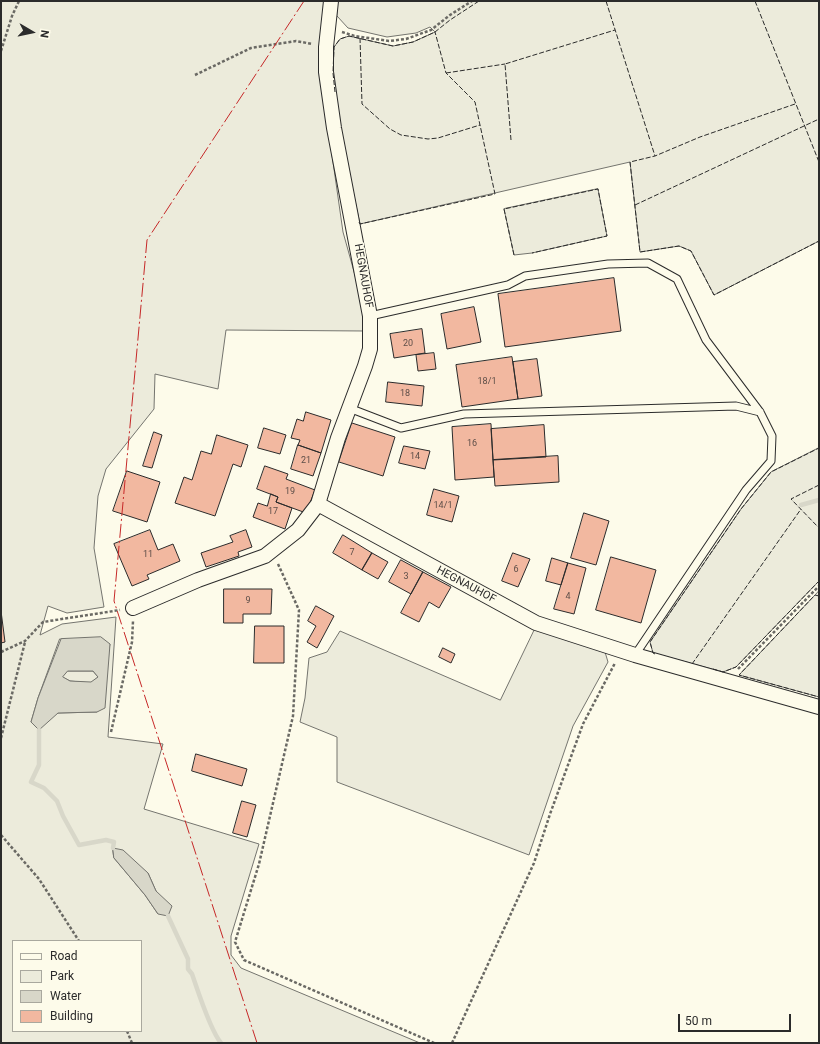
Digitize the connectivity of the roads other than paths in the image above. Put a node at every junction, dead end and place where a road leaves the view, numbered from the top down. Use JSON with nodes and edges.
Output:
{"nodes":[{"id":1,"x":331,"y":1,"type":"edge"},
{"id":2,"x":370,"y":316,"type":"junction"},
{"id":3,"x":349,"y":408,"type":"junction"},
{"id":4,"x":760,"y":412,"type":"junction"},
{"id":5,"x":318,"y":504,"type":"junction"},
{"id":6,"x":133,"y":608,"type":"road end"},
{"id":7,"x":628,"y":653,"type":"junction"},
{"id":8,"x":819,"y":706,"type":"edge"}],
"edges":[{"from":1,"to":2,"type":"street","name":"HEGNAUHOF"},
{"from":2,"to":3,"type":"street","name":"HEGNAUHOF"},
{"from":2,"to":4,"type":"lane"},
{"from":3,"to":4,"type":"lane"},
{"from":3,"to":5,"type":"street","name":"HEGNAUHOF"},
{"from":4,"to":7,"type":"lane"},
{"from":5,"to":6,"type":"street","name":"HEGNAUHOF"},
{"from":5,"to":7,"type":"street","name":"HEGNAUHOF"},
{"from":7,"to":8,"type":"street","name":"HEGNAUHOF"}]}
